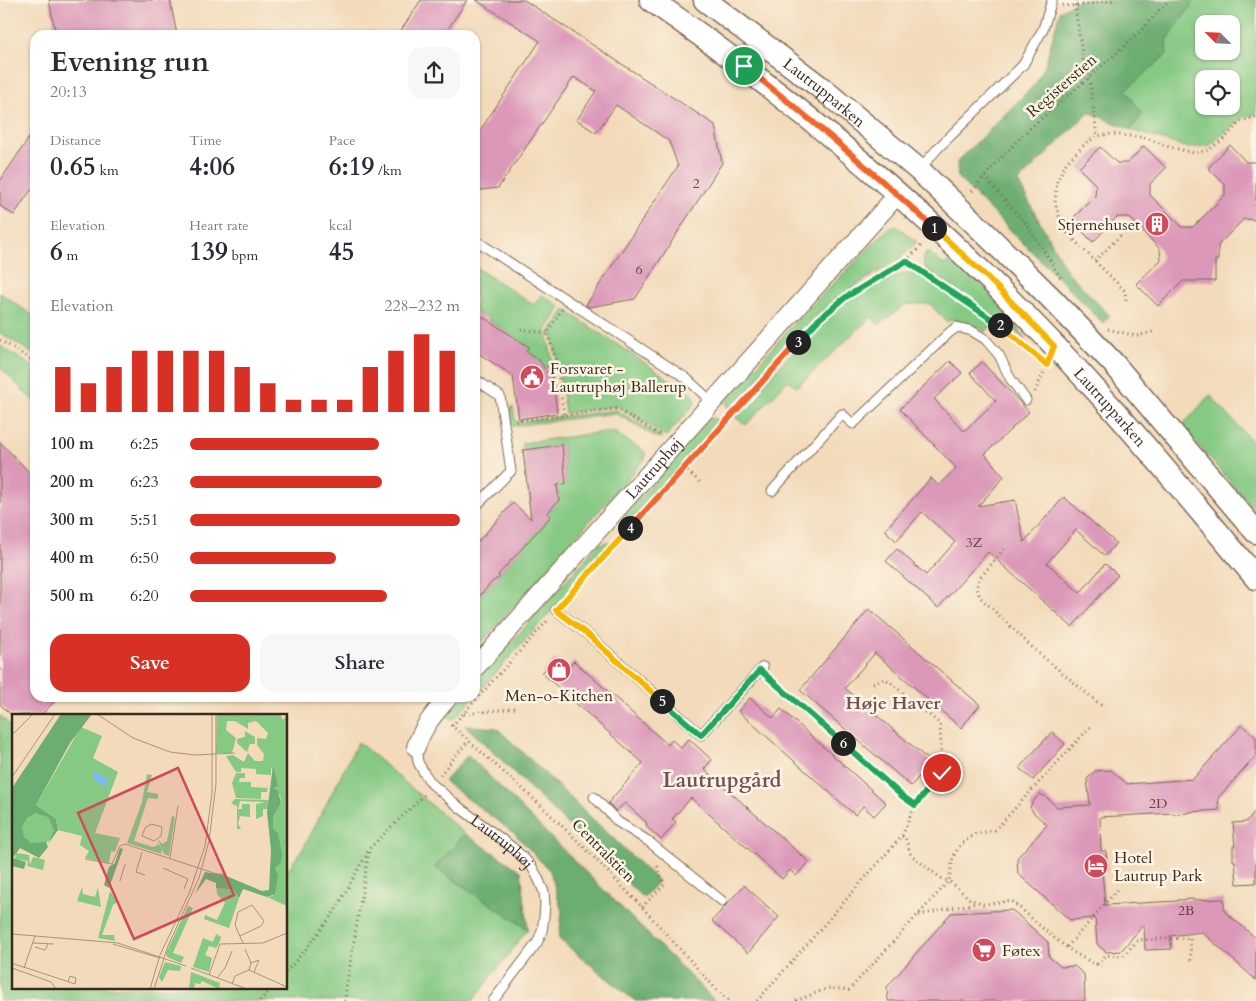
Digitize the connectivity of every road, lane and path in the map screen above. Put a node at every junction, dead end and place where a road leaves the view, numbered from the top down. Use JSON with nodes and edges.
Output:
{"nodes":[{"id":1,"x":651,"y":0,"type":"edge"},
{"id":2,"x":705,"y":0,"type":"edge"},
{"id":3,"x":1052,"y":0,"type":"edge"},
{"id":4,"x":1076,"y":0,"type":"edge"},
{"id":5,"x":1116,"y":0,"type":"edge"},
{"id":6,"x":1169,"y":0,"type":"edge"},
{"id":7,"x":1075,"y":6,"type":"junction"},
{"id":8,"x":1089,"y":76,"type":"junction"},
{"id":9,"x":1256,"y":118,"type":"edge"},
{"id":10,"x":1098,"y":136,"type":"junction"},
{"id":11,"x":919,"y":170,"type":"junction"},
{"id":12,"x":985,"y":177,"type":"junction"},
{"id":13,"x":972,"y":191,"type":"dead end"},
{"id":14,"x":898,"y":194,"type":"junction"},
{"id":15,"x":1130,"y":226,"type":"dead end"},
{"id":16,"x":480,"y":243,"type":"edge"},
{"id":17,"x":922,"y":245,"type":"dead end"},
{"id":18,"x":906,"y":261,"type":"junction"},
{"id":19,"x":1095,"y":262,"type":"junction"},
{"id":20,"x":1066,"y":287,"type":"dead end"},
{"id":21,"x":1126,"y":300,"type":"dead end"},
{"id":22,"x":567,"y":301,"type":"junction"},
{"id":23,"x":1102,"y":328,"type":"dead end"},
{"id":24,"x":521,"y":329,"type":"dead end"},
{"id":25,"x":1156,"y":331,"type":"dead end"},
{"id":26,"x":547,"y":332,"type":"junction"},
{"id":27,"x":0,"y":340,"type":"edge"},
{"id":28,"x":1047,"y":353,"type":"junction"},
{"id":29,"x":30,"y":359,"type":"edge"},
{"id":30,"x":557,"y":363,"type":"junction"},
{"id":31,"x":547,"y":368,"type":"dead end"},
{"id":32,"x":480,"y":382,"type":"edge"},
{"id":33,"x":1026,"y":400,"type":"joint"},
{"id":34,"x":712,"y":402,"type":"junction"},
{"id":35,"x":515,"y":414,"type":"dead end"},
{"id":36,"x":564,"y":415,"type":"junction"},
{"id":37,"x":674,"y":445,"type":"junction"},
{"id":38,"x":684,"y":468,"type":"junction"},
{"id":39,"x":702,"y":484,"type":"dead end"},
{"id":40,"x":772,"y":491,"type":"dead end"},
{"id":41,"x":480,"y":502,"type":"edge"},
{"id":42,"x":1256,"y":532,"type":"edge"},
{"id":43,"x":1004,"y":549,"type":"dead end"},
{"id":44,"x":1256,"y":578,"type":"edge"},
{"id":45,"x":556,"y":610,"type":"junction"},
{"id":46,"x":480,"y":662,"type":"edge"},
{"id":47,"x":762,"y":668,"type":"joint"},
{"id":48,"x":873,"y":684,"type":"dead end"},
{"id":49,"x":480,"y":695,"type":"edge"},
{"id":50,"x":445,"y":702,"type":"edge"},
{"id":51,"x":474,"y":702,"type":"edge"},
{"id":52,"x":1102,"y":706,"type":"dead end"},
{"id":53,"x":517,"y":708,"type":"dead end"},
{"id":54,"x":463,"y":714,"type":"junction"},
{"id":55,"x":1093,"y":724,"type":"dead end"},
{"id":56,"x":468,"y":741,"type":"junction"},
{"id":57,"x":416,"y":747,"type":"joint"},
{"id":58,"x":432,"y":784,"type":"junction"},
{"id":59,"x":594,"y":797,"type":"dead end"},
{"id":60,"x":915,"y":805,"type":"junction"},
{"id":61,"x":902,"y":836,"type":"junction"},
{"id":62,"x":656,"y":847,"type":"junction"},
{"id":63,"x":370,"y":848,"type":"junction"},
{"id":64,"x":949,"y":881,"type":"junction"},
{"id":65,"x":1117,"y":890,"type":"dead end"},
{"id":66,"x":722,"y":901,"type":"dead end"},
{"id":67,"x":979,"y":902,"type":"junction"},
{"id":68,"x":642,"y":907,"type":"junction"},
{"id":69,"x":918,"y":915,"type":"junction"},
{"id":70,"x":1067,"y":948,"type":"junction"},
{"id":71,"x":1191,"y":962,"type":"dead end"},
{"id":72,"x":1096,"y":964,"type":"junction"},
{"id":73,"x":1101,"y":966,"type":"dead end"},
{"id":74,"x":288,"y":970,"type":"edge"},
{"id":75,"x":272,"y":988,"type":"edge"},
{"id":76,"x":260,"y":1001,"type":"edge"},
{"id":77,"x":345,"y":1001,"type":"edge"},
{"id":78,"x":493,"y":1001,"type":"edge"},
{"id":79,"x":729,"y":1001,"type":"edge"},
{"id":80,"x":757,"y":1001,"type":"edge"},
{"id":81,"x":796,"y":1001,"type":"edge"}],
"edges":[{"from":1,"to":14,"type":"street","name":"Lautrupparken"},
{"from":2,"to":11,"type":"street","name":"Lautrupparken"},
{"from":3,"to":11,"type":"lane"},
{"from":4,"to":7,"type":"path"},
{"from":5,"to":7,"type":"path"},
{"from":6,"to":8,"type":"path","name":"Registerstien"},
{"from":7,"to":8,"type":"path"},
{"from":8,"to":10,"type":"path"},
{"from":8,"to":12,"type":"path","name":"Registerstien"},
{"from":9,"to":10,"type":"path"},
{"from":10,"to":19,"type":"path"},
{"from":11,"to":14,"type":"street","name":"Lautruphøj"},
{"from":11,"to":42,"type":"street","name":"Lautrupparken"},
{"from":12,"to":13,"type":"path","name":"Registerstien"},
{"from":12,"to":20,"type":"path"},
{"from":14,"to":28,"type":"street","name":"Lautrupparken"},
{"from":14,"to":34,"type":"street","name":"Lautruphøj"},
{"from":15,"to":19,"type":"path"},
{"from":16,"to":22,"type":"lane"},
{"from":17,"to":18,"type":"path"},
{"from":18,"to":28,"type":"path"},
{"from":18,"to":38,"type":"path"},
{"from":19,"to":21,"type":"path"},
{"from":22,"to":26,"type":"path"},
{"from":22,"to":34,"type":"lane"},
{"from":23,"to":25,"type":"path"},
{"from":24,"to":26,"type":"path"},
{"from":26,"to":30,"type":"path"},
{"from":27,"to":29,"type":"path"},
{"from":28,"to":33,"type":"path"},
{"from":28,"to":44,"type":"street","name":"Lautrupparken"},
{"from":30,"to":31,"type":"path"},
{"from":30,"to":36,"type":"path"},
{"from":32,"to":41,"type":"lane"},
{"from":33,"to":40,"type":"lane"},
{"from":34,"to":37,"type":"street","name":"Lautruphøj"},
{"from":35,"to":36,"type":"path"},
{"from":36,"to":37,"type":"path"},
{"from":37,"to":46,"type":"street","name":"Lautruphøj"},
{"from":38,"to":39,"type":"path"},
{"from":38,"to":45,"type":"path"},
{"from":43,"to":52,"type":"path"},
{"from":45,"to":47,"type":"lane"},
{"from":45,"to":49,"type":"path"},
{"from":47,"to":60,"type":"path"},
{"from":48,"to":60,"type":"path"},
{"from":50,"to":57,"type":"street","name":"Lautruphøj"},
{"from":51,"to":54,"type":"path"},
{"from":53,"to":54,"type":"path"},
{"from":54,"to":56,"type":"path","name":"Centralstien"},
{"from":55,"to":64,"type":"path"},
{"from":56,"to":58,"type":"path"},
{"from":56,"to":68,"type":"path","name":"Centralstien"},
{"from":57,"to":58,"type":"lane","name":"Lautruphøj"},
{"from":58,"to":63,"type":"path"},
{"from":58,"to":78,"type":"lane","name":"Lautruphøj"},
{"from":59,"to":62,"type":"lane"},
{"from":60,"to":61,"type":"path"},
{"from":61,"to":64,"type":"path"},
{"from":61,"to":80,"type":"path"},
{"from":62,"to":66,"type":"lane"},
{"from":62,"to":68,"type":"path"},
{"from":63,"to":74,"type":"path"},
{"from":63,"to":77,"type":"path"},
{"from":64,"to":67,"type":"path"},
{"from":64,"to":69,"type":"path"},
{"from":65,"to":70,"type":"path"},
{"from":67,"to":69,"type":"path"},
{"from":67,"to":70,"type":"path"},
{"from":68,"to":79,"type":"path","name":"Centralstien"},
{"from":69,"to":81,"type":"path"},
{"from":70,"to":72,"type":"path"},
{"from":71,"to":72,"type":"path"},
{"from":72,"to":73,"type":"path"},
{"from":75,"to":76,"type":"path"}]}
